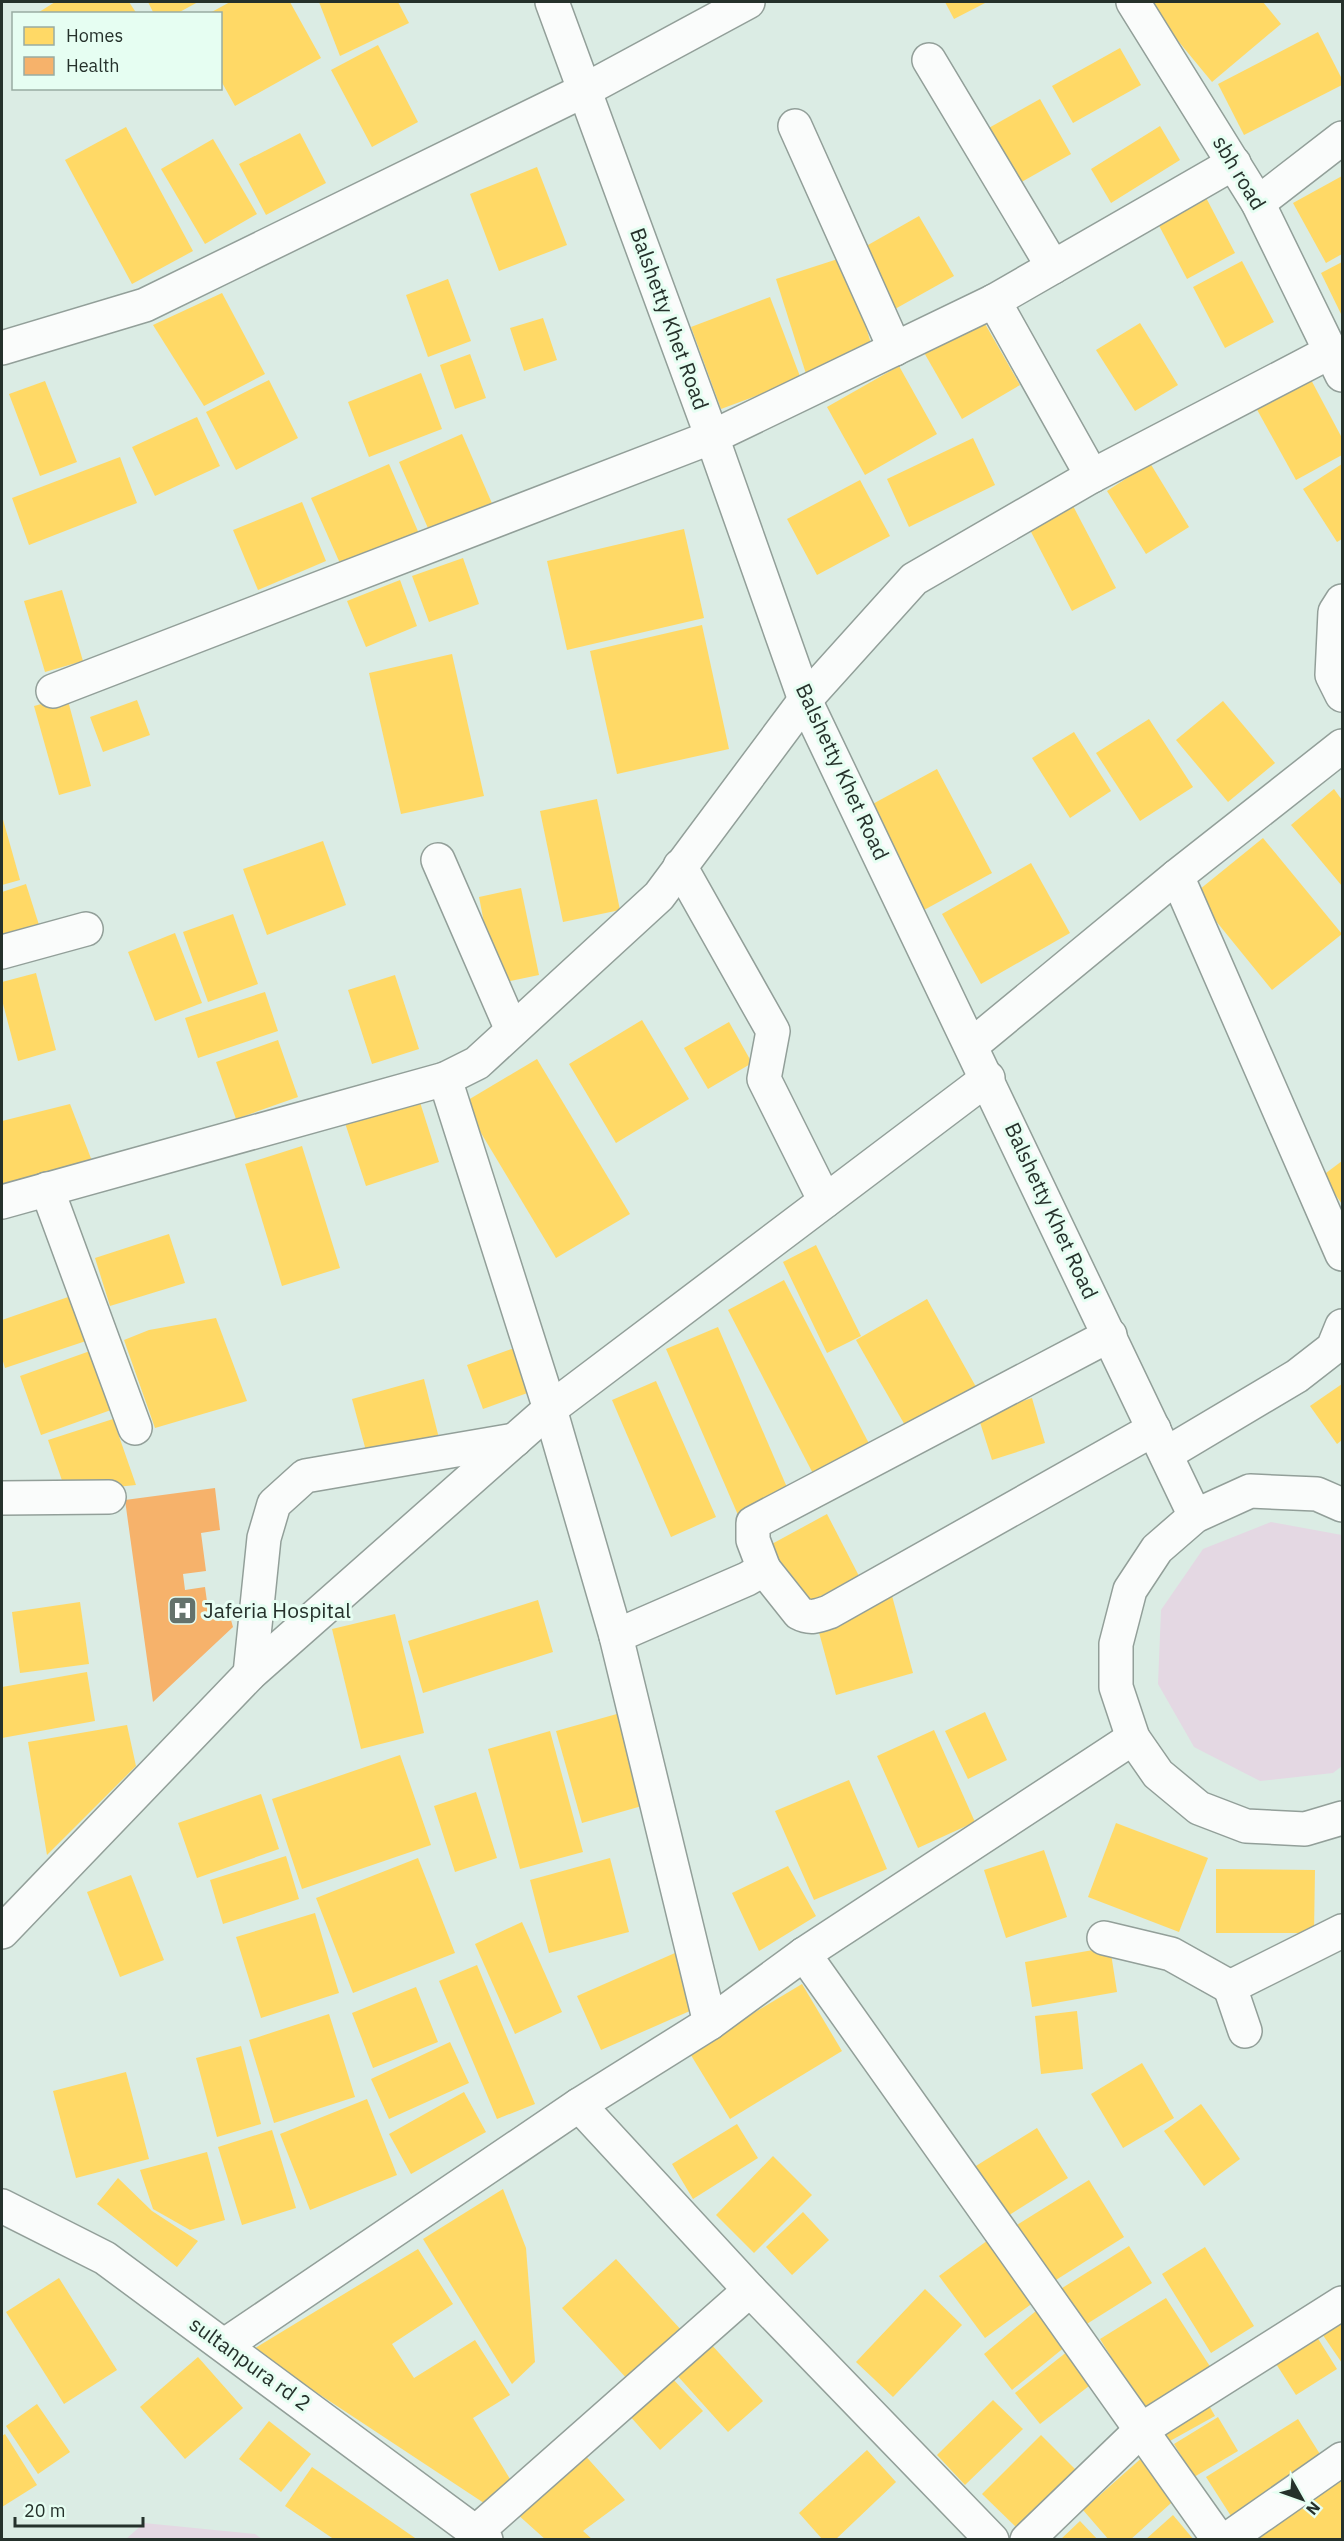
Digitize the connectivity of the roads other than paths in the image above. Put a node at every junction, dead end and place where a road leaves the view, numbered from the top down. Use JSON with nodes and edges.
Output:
{"nodes":[{"id":1,"x":552,"y":2,"type":"edge"},
{"id":2,"x":748,"y":2,"type":"edge"},
{"id":3,"x":1133,"y":2,"type":"edge"},
{"id":4,"x":929,"y":60,"type":"dead end"},
{"id":5,"x":585,"y":90,"type":"junction"},
{"id":6,"x":795,"y":126,"type":"dead end"},
{"id":7,"x":1342,"y":138,"type":"edge"},
{"id":8,"x":1234,"y":163,"type":"junction"},
{"id":9,"x":1258,"y":203,"type":"junction"},
{"id":10,"x":1053,"y":267,"type":"junction"},
{"id":11,"x":994,"y":301,"type":"junction"},
{"id":12,"x":2,"y":348,"type":"edge"},
{"id":13,"x":895,"y":350,"type":"junction"},
{"id":14,"x":1336,"y":364,"type":"edge"},
{"id":15,"x":712,"y":437,"type":"junction"},
{"id":16,"x":1092,"y":476,"type":"junction"},
{"id":17,"x":1342,"y":601,"type":"edge"},
{"id":18,"x":53,"y":691,"type":"dead end"},
{"id":19,"x":1342,"y":695,"type":"edge"},
{"id":20,"x":806,"y":700,"type":"junction"},
{"id":21,"x":1342,"y":746,"type":"edge"},
{"id":22,"x":438,"y":860,"type":"dead end"},
{"id":23,"x":680,"y":866,"type":"junction"},
{"id":24,"x":1177,"y":876,"type":"junction"},
{"id":25,"x":86,"y":929,"type":"dead end"},
{"id":26,"x":2,"y":952,"type":"edge"},
{"id":27,"x":512,"y":1030,"type":"junction"},
{"id":28,"x":972,"y":1044,"type":"junction"},
{"id":29,"x":988,"y":1078,"type":"junction"},
{"id":30,"x":445,"y":1079,"type":"junction"},
{"id":31,"x":47,"y":1189,"type":"junction"},
{"id":32,"x":825,"y":1201,"type":"junction"},
{"id":33,"x":2,"y":1202,"type":"edge"},
{"id":34,"x":1342,"y":1254,"type":"edge"},
{"id":35,"x":1342,"y":1326,"type":"edge"},
{"id":36,"x":1110,"y":1335,"type":"junction"},
{"id":37,"x":550,"y":1409,"type":"junction"},
{"id":38,"x":135,"y":1428,"type":"dead end"},
{"id":39,"x":515,"y":1440,"type":"junction"},
{"id":40,"x":1160,"y":1442,"type":"junction"},
{"id":41,"x":109,"y":1497,"type":"dead end"},
{"id":42,"x":2,"y":1498,"type":"edge"},
{"id":43,"x":1342,"y":1504,"type":"edge"},
{"id":44,"x":1196,"y":1516,"type":"junction"},
{"id":45,"x":764,"y":1569,"type":"junction"},
{"id":46,"x":616,"y":1636,"type":"junction"},
{"id":47,"x":250,"y":1674,"type":"junction"},
{"id":48,"x":1133,"y":1738,"type":"junction"},
{"id":49,"x":1342,"y":1818,"type":"edge"},
{"id":50,"x":1342,"y":1931,"type":"edge"},
{"id":51,"x":2,"y":1932,"type":"edge"},
{"id":52,"x":1104,"y":1938,"type":"dead end"},
{"id":53,"x":804,"y":1954,"type":"junction"},
{"id":54,"x":1230,"y":1987,"type":"junction"},
{"id":55,"x":710,"y":2023,"type":"junction"},
{"id":56,"x":1245,"y":2031,"type":"dead end"},
{"id":57,"x":579,"y":2105,"type":"junction"},
{"id":58,"x":2,"y":2206,"type":"edge"},
{"id":59,"x":750,"y":2290,"type":"junction"},
{"id":60,"x":1342,"y":2303,"type":"edge"},
{"id":61,"x":225,"y":2345,"type":"junction"},
{"id":62,"x":1141,"y":2430,"type":"junction"},
{"id":63,"x":1342,"y":2459,"type":"edge"},
{"id":64,"x":481,"y":2536,"type":"edge"},
{"id":65,"x":992,"y":2540,"type":"edge"},
{"id":66,"x":1027,"y":2540,"type":"edge"},
{"id":67,"x":1219,"y":2540,"type":"edge"},
{"id":68,"x":1226,"y":2540,"type":"edge"}],
"edges":[{"from":1,"to":5,"type":"street","name":"Balshetty Khet Road"},
{"from":2,"to":5,"type":"street"},
{"from":3,"to":8,"type":"street","name":"sbh road"},
{"from":4,"to":10,"type":"street"},
{"from":5,"to":12,"type":"street"},
{"from":5,"to":15,"type":"street","name":"Balshetty Khet Road"},
{"from":6,"to":13,"type":"street"},
{"from":7,"to":9,"type":"street"},
{"from":8,"to":9,"type":"street","name":"sbh road"},
{"from":8,"to":10,"type":"street"},
{"from":9,"to":14,"type":"street","name":"sbh road"},
{"from":10,"to":11,"type":"street"},
{"from":11,"to":13,"type":"street"},
{"from":11,"to":16,"type":"street"},
{"from":13,"to":15,"type":"street"},
{"from":14,"to":16,"type":"street"},
{"from":15,"to":18,"type":"street"},
{"from":15,"to":20,"type":"street","name":"Balshetty Khet Road"},
{"from":16,"to":20,"type":"street"},
{"from":17,"to":19,"type":"street"},
{"from":20,"to":23,"type":"street"},
{"from":20,"to":28,"type":"street","name":"Balshetty Khet Road"},
{"from":21,"to":24,"type":"street"},
{"from":22,"to":27,"type":"street"},
{"from":23,"to":27,"type":"street"},
{"from":23,"to":32,"type":"street"},
{"from":24,"to":28,"type":"street"},
{"from":24,"to":34,"type":"street"},
{"from":25,"to":26,"type":"street"},
{"from":27,"to":30,"type":"street"},
{"from":28,"to":29,"type":"street","name":"Balshetty Khet Road"},
{"from":29,"to":32,"type":"street"},
{"from":29,"to":36,"type":"street","name":"Balshetty Khet Road"},
{"from":30,"to":31,"type":"street"},
{"from":30,"to":37,"type":"street"},
{"from":31,"to":33,"type":"street"},
{"from":31,"to":38,"type":"street"},
{"from":32,"to":37,"type":"street"},
{"from":35,"to":40,"type":"street"},
{"from":36,"to":40,"type":"street","name":"Balshetty Khet Road"},
{"from":36,"to":45,"type":"street"},
{"from":37,"to":39,"type":"street"},
{"from":37,"to":46,"type":"street"},
{"from":39,"to":47,"type":"street"},
{"from":39,"to":47,"type":"street"},
{"from":40,"to":44,"type":"street","name":"Balshetty Khet Road"},
{"from":40,"to":45,"type":"street"},
{"from":41,"to":42,"type":"street"},
{"from":43,"to":44,"type":"street"},
{"from":44,"to":48,"type":"street"},
{"from":45,"to":46,"type":"street"},
{"from":46,"to":55,"type":"street"},
{"from":47,"to":51,"type":"street"},
{"from":48,"to":49,"type":"street"},
{"from":48,"to":53,"type":"street"},
{"from":50,"to":54,"type":"street"},
{"from":52,"to":54,"type":"street"},
{"from":53,"to":55,"type":"street"},
{"from":53,"to":62,"type":"street"},
{"from":54,"to":56,"type":"street"},
{"from":55,"to":57,"type":"street"},
{"from":57,"to":59,"type":"street"},
{"from":57,"to":61,"type":"street"},
{"from":58,"to":61,"type":"street","name":"sultanpura rd 2"},
{"from":59,"to":64,"type":"street"},
{"from":59,"to":65,"type":"street"},
{"from":60,"to":62,"type":"street"},
{"from":61,"to":64,"type":"street","name":"sultanpura rd 2"},
{"from":62,"to":66,"type":"street"},
{"from":62,"to":67,"type":"street"},
{"from":63,"to":68,"type":"street"}]}
